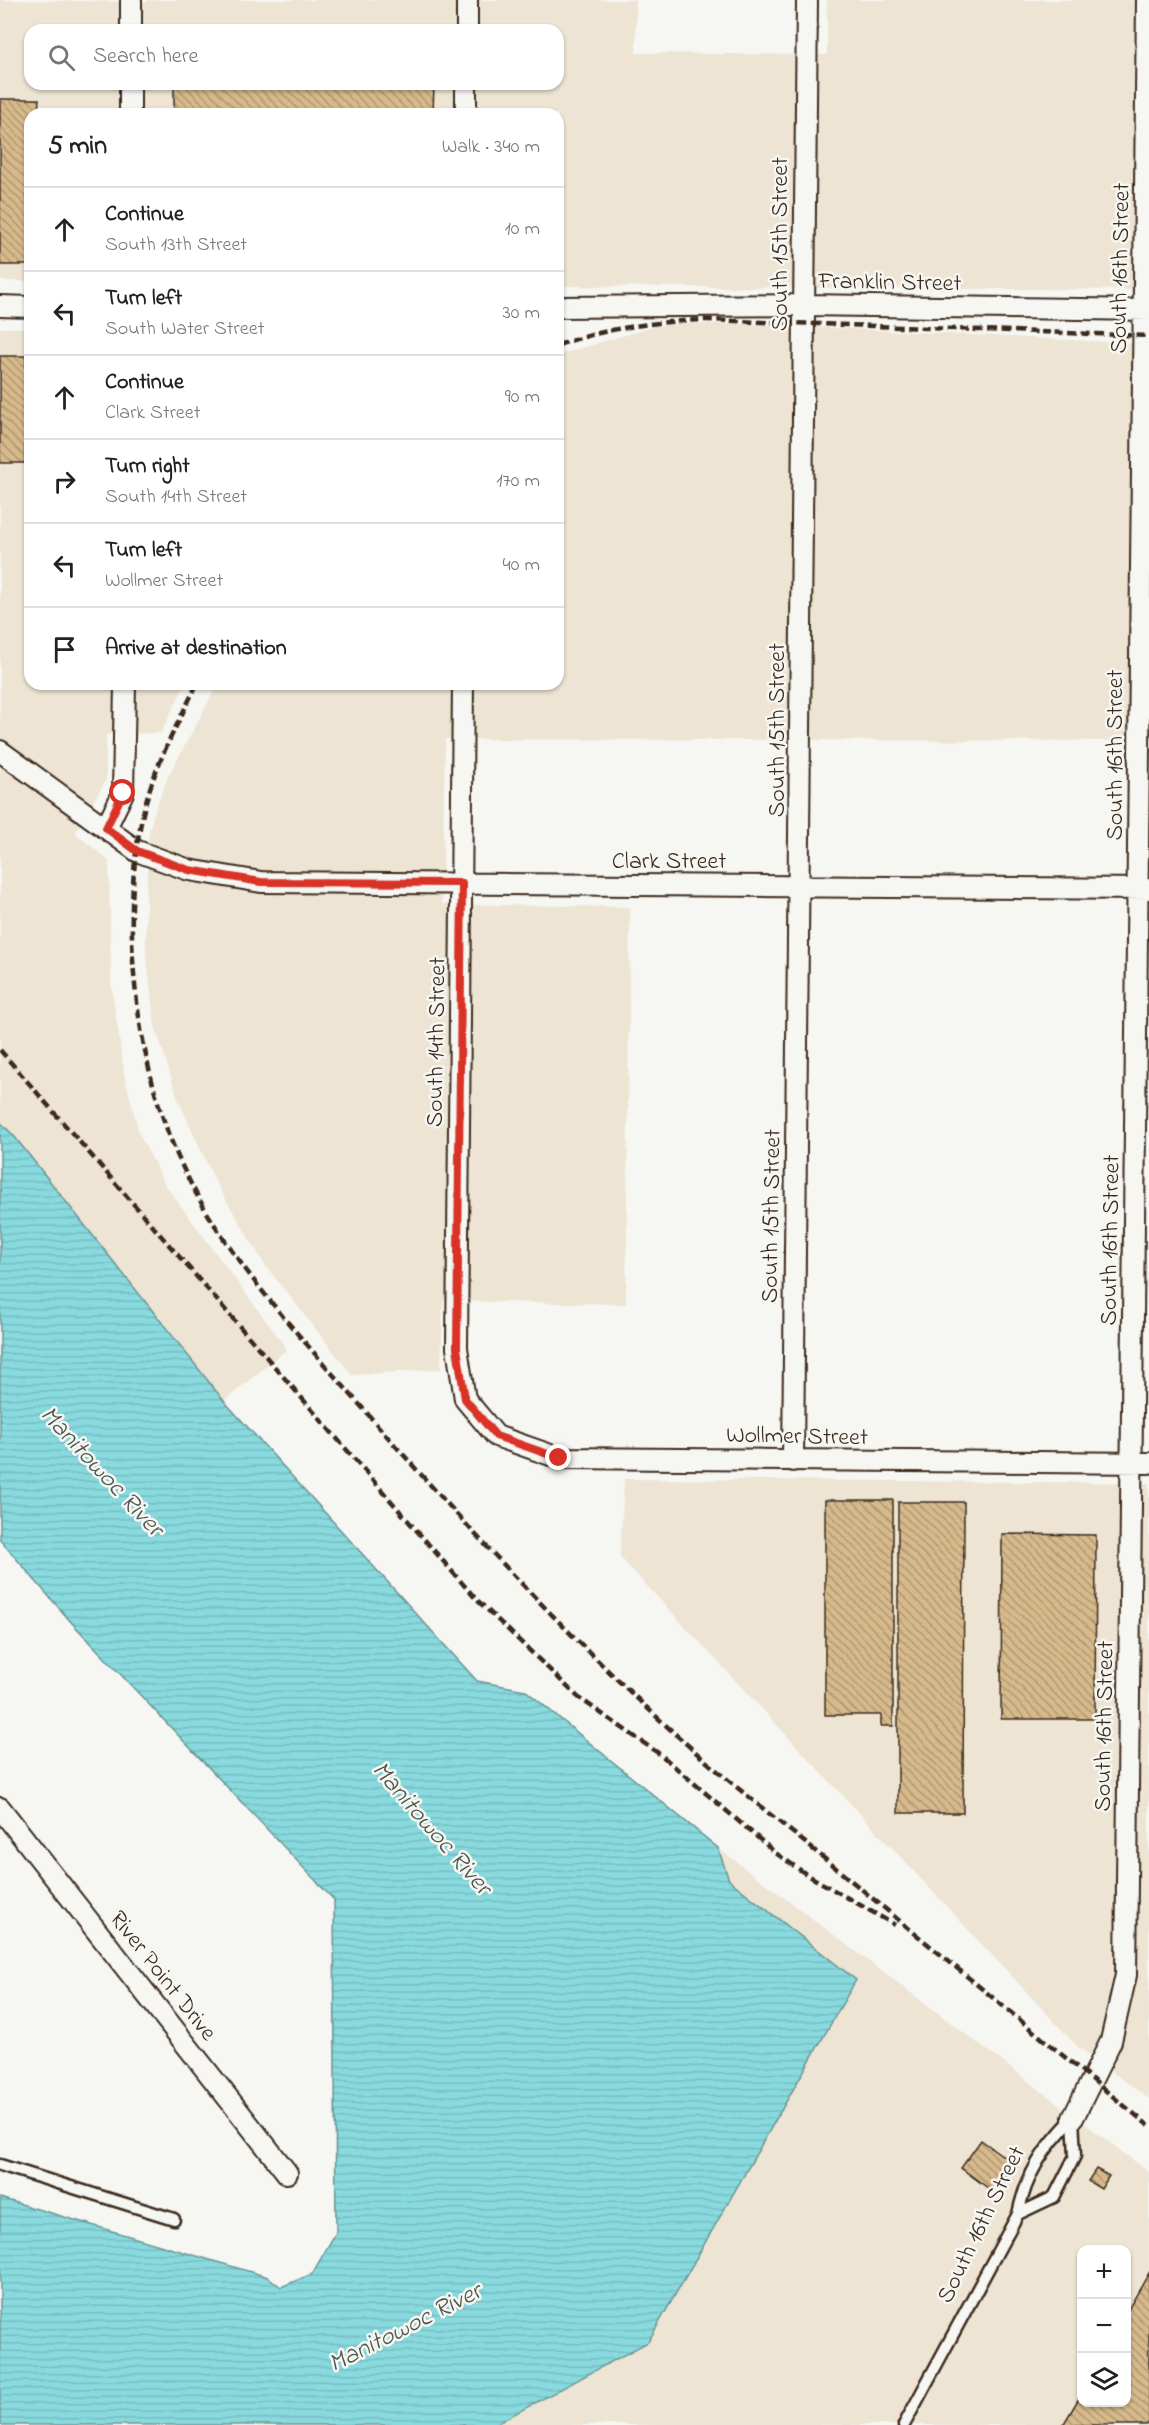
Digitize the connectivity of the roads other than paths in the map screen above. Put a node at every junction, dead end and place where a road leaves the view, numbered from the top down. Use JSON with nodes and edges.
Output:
{"nodes":[{"id":1,"x":131,"y":0,"type":"edge"},
{"id":2,"x":467,"y":0,"type":"edge"},
{"id":3,"x":807,"y":0,"type":"edge"},
{"id":4,"x":1147,"y":0,"type":"edge"},
{"id":5,"x":131,"y":24,"type":"edge"},
{"id":6,"x":467,"y":24,"type":"edge"},
{"id":7,"x":130,"y":90,"type":"edge"},
{"id":8,"x":466,"y":90,"type":"edge"},
{"id":9,"x":130,"y":108,"type":"edge"},
{"id":10,"x":466,"y":108,"type":"edge"},
{"id":11,"x":803,"y":305,"type":"junction"},
{"id":12,"x":0,"y":306,"type":"edge"},
{"id":13,"x":24,"y":307,"type":"edge"},
{"id":14,"x":564,"y":307,"type":"edge"},
{"id":15,"x":1147,"y":310,"type":"edge"},
{"id":16,"x":124,"y":690,"type":"edge"},
{"id":17,"x":463,"y":690,"type":"edge"},
{"id":18,"x":0,"y":751,"type":"edge"},
{"id":19,"x":106,"y":828,"type":"junction"},
{"id":20,"x":462,"y":883,"type":"junction"},
{"id":21,"x":800,"y":886,"type":"junction"},
{"id":22,"x":1144,"y":889,"type":"edge"},
{"id":23,"x":465,"y":1399,"type":"joint"},
{"id":24,"x":793,"y":1461,"type":"junction"},
{"id":25,"x":1140,"y":1463,"type":"edge"},
{"id":26,"x":0,"y":1808,"type":"edge"},
{"id":27,"x":1073,"y":2118,"type":"junction"},
{"id":28,"x":0,"y":2165,"type":"edge"},
{"id":29,"x":287,"y":2173,"type":"dead end"},
{"id":30,"x":1018,"y":2214,"type":"junction"},
{"id":31,"x":174,"y":2219,"type":"dead end"},
{"id":32,"x":904,"y":2425,"type":"edge"}],
"edges":[{"from":1,"to":5,"type":"street"},
{"from":2,"to":6,"type":"street"},
{"from":3,"to":11,"type":"street","name":"South 15th Street"},
{"from":4,"to":15,"type":"street","name":"South 16th Street"},
{"from":7,"to":9,"type":"street"},
{"from":8,"to":10,"type":"street"},
{"from":11,"to":14,"type":"street","name":"Franklin Street"},
{"from":11,"to":15,"type":"street","name":"Franklin Street"},
{"from":11,"to":21,"type":"street","name":"South 15th Street"},
{"from":12,"to":13,"type":"street"},
{"from":15,"to":22,"type":"street","name":"South 16th Street"},
{"from":16,"to":19,"type":"street"},
{"from":17,"to":20,"type":"street","name":"South 14th Street"},
{"from":18,"to":19,"type":"street","name":"Clark Street"},
{"from":19,"to":20,"type":"street","name":"Clark Street"},
{"from":20,"to":21,"type":"street","name":"Clark Street"},
{"from":20,"to":23,"type":"street","name":"South 14th Street"},
{"from":21,"to":22,"type":"street","name":"Clark Street"},
{"from":21,"to":24,"type":"street","name":"South 15th Street"},
{"from":22,"to":25,"type":"street","name":"South 16th Street"},
{"from":23,"to":24,"type":"street","name":"Wollmer Street"},
{"from":24,"to":25,"type":"street","name":"Wollmer Street"},
{"from":25,"to":27,"type":"street","name":"South 16th Street"},
{"from":26,"to":29,"type":"street","name":"River Point Drive"},
{"from":27,"to":30,"type":"lane","name":"South 16th Street"},
{"from":27,"to":30,"type":"lane"},
{"from":28,"to":31,"type":"lane"},
{"from":30,"to":32,"type":"lane","name":"South 16th Street"}]}
